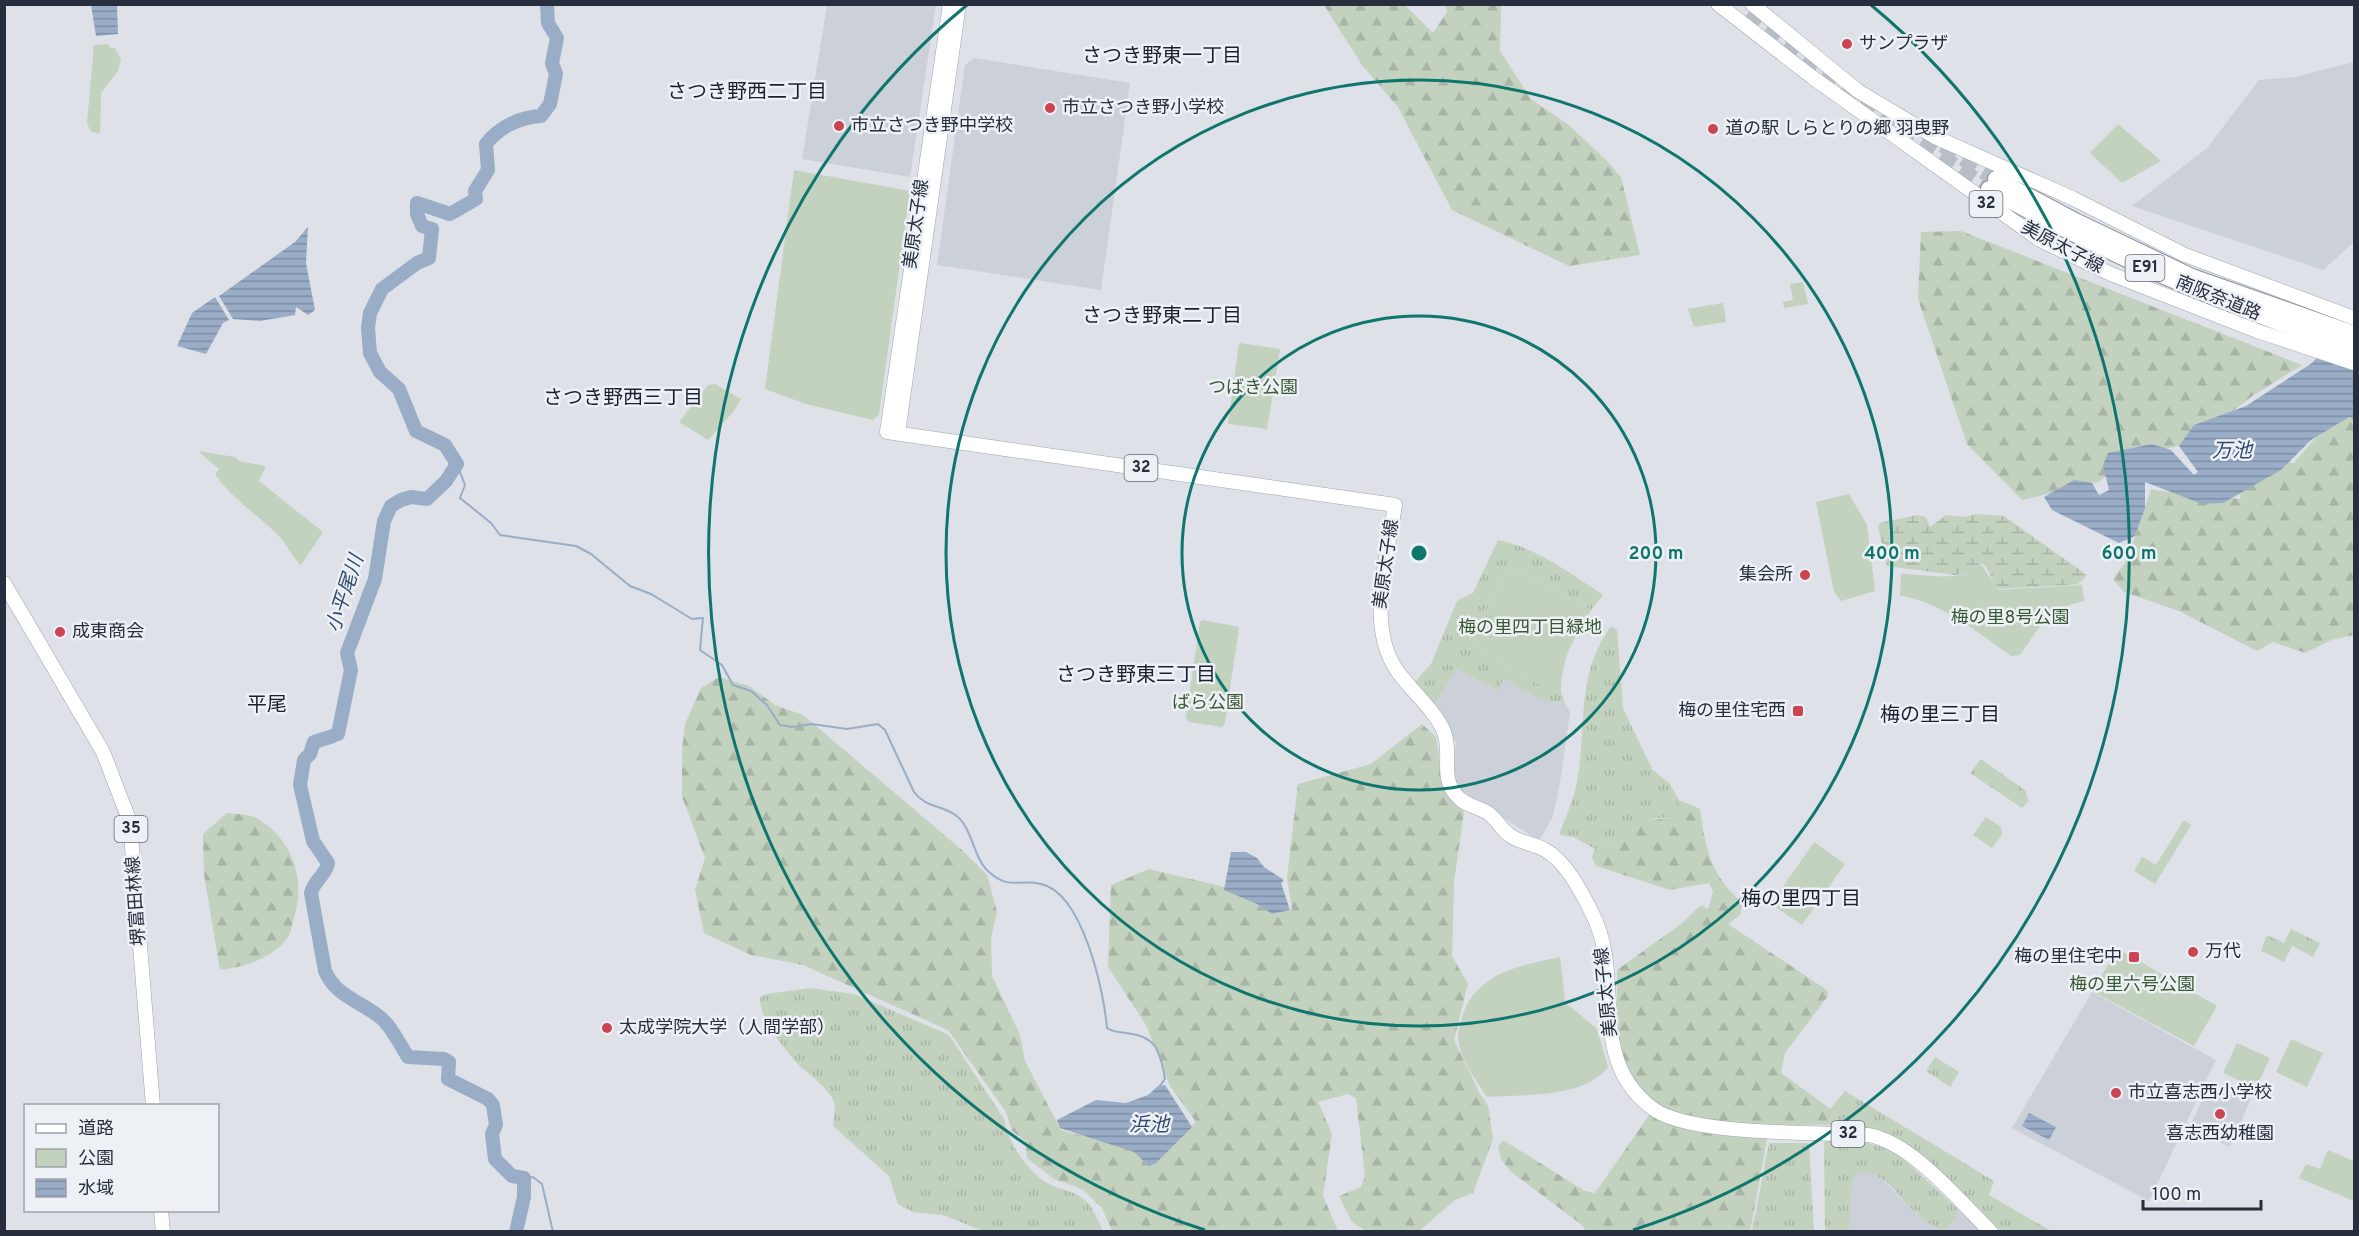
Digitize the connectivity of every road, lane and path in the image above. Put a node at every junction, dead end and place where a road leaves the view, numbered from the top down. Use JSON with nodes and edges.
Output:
{"nodes":[{"id":1,"x":950,"y":4,"type":"edge"},
{"id":2,"x":959,"y":4,"type":"edge"},
{"id":3,"x":1718,"y":4,"type":"edge"},
{"id":4,"x":1752,"y":4,"type":"edge"},
{"id":5,"x":1993,"y":184,"type":"tunnel mouth"},
{"id":6,"x":2355,"y":318,"type":"edge"},
{"id":7,"x":2309,"y":327,"type":"junction"},
{"id":8,"x":2355,"y":334,"type":"edge"},
{"id":9,"x":2355,"y":348,"type":"edge"},
{"id":10,"x":2355,"y":363,"type":"edge"},
{"id":11,"x":892,"y":432,"type":"junction"},
{"id":12,"x":4,"y":584,"type":"edge"},
{"id":13,"x":153,"y":1104,"type":"edge"},
{"id":14,"x":161,"y":1212,"type":"edge"},
{"id":15,"x":163,"y":1232,"type":"edge"},
{"id":16,"x":1991,"y":1232,"type":"edge"}],
"edges":[{"from":1,"to":11,"type":"main road","name":"美原太子線"},
{"from":2,"to":11,"type":"main road","name":"美原太子線"},
{"from":3,"to":10,"type":"main road","name":"美原太子線","number":"32"},
{"from":4,"to":6,"type":"main road","number":"32"},
{"from":5,"to":7,"type":"highway","name":"南阪奈道路","number":"E91"},
{"from":7,"to":8,"type":"highway","name":"南阪奈道路","number":"E91"},
{"from":7,"to":9,"type":"highway","name":"南阪奈道路","number":"E91"},
{"from":11,"to":16,"type":"main road","name":"美原太子線","number":"32"},
{"from":12,"to":13,"type":"main road","name":"堺富田林線","number":"35"},
{"from":14,"to":15,"type":"main road"}]}
